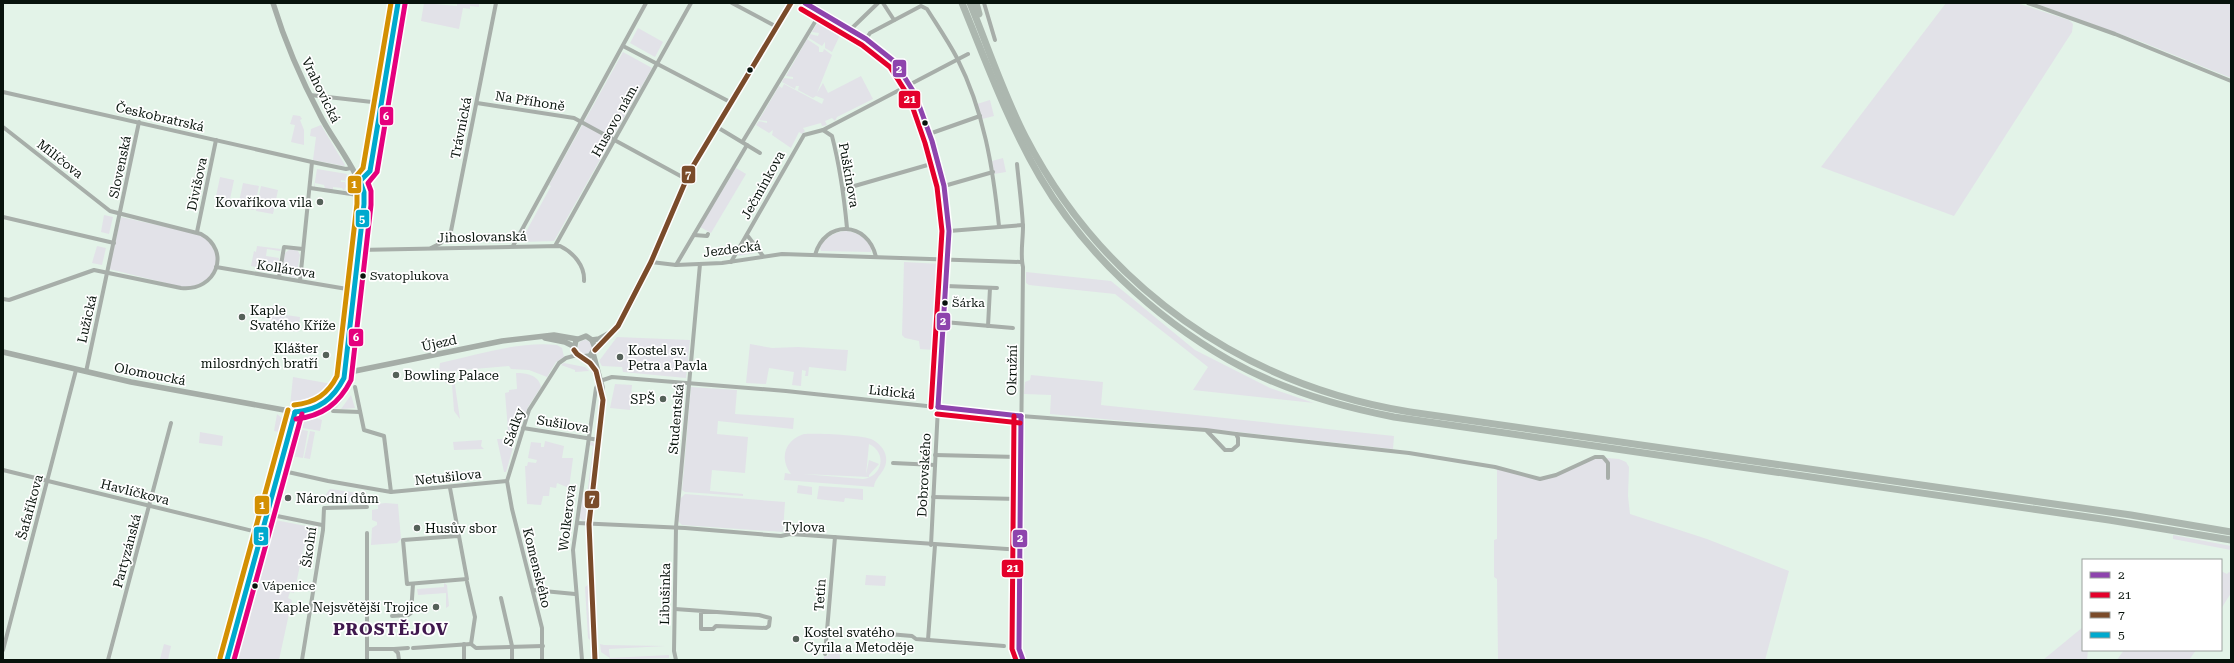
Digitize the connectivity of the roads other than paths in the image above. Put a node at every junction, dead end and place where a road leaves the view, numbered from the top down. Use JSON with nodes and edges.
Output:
{"nodes":[{"id":1,"x":273,"y":3,"type":"edge"},
{"id":2,"x":398,"y":3,"type":"edge"},
{"id":3,"x":496,"y":3,"type":"edge"},
{"id":4,"x":646,"y":3,"type":"edge"},
{"id":5,"x":692,"y":3,"type":"edge"},
{"id":6,"x":732,"y":3,"type":"edge"},
{"id":7,"x":792,"y":3,"type":"edge"},
{"id":8,"x":805,"y":3,"type":"edge"},
{"id":9,"x":878,"y":3,"type":"edge"},
{"id":10,"x":883,"y":3,"type":"edge"},
{"id":11,"x":970,"y":3,"type":"edge"},
{"id":12,"x":976,"y":3,"type":"edge"},
{"id":13,"x":984,"y":3,"type":"edge"},
{"id":14,"x":2028,"y":3,"type":"edge"},
{"id":15,"x":963,"y":5,"type":"edge"},
{"id":16,"x":821,"y":12,"type":"junction"},
{"id":17,"x":894,"y":20,"type":"junction"},
{"id":18,"x":776,"y":27,"type":"junction"},
{"id":19,"x":850,"y":30,"type":"junction"},
{"id":20,"x":984,"y":38,"type":"junction"},
{"id":21,"x":866,"y":39,"type":"junction"},
{"id":22,"x":995,"y":40,"type":"dead end"},
{"id":23,"x":623,"y":46,"type":"junction"},
{"id":24,"x":968,"y":54,"type":"dead end"},
{"id":25,"x":957,"y":58,"type":"junction"},
{"id":26,"x":658,"y":64,"type":"junction"},
{"id":27,"x":2231,"y":81,"type":"edge"},
{"id":28,"x":909,"y":83,"type":"junction"},
{"id":29,"x":3,"y":92,"type":"edge"},
{"id":30,"x":310,"y":95,"type":"junction"},
{"id":31,"x":382,"y":103,"type":"junction"},
{"id":32,"x":477,"y":103,"type":"junction"},
{"id":33,"x":732,"y":103,"type":"junction"},
{"id":34,"x":980,"y":116,"type":"junction"},
{"id":35,"x":580,"y":121,"type":"junction"},
{"id":36,"x":139,"y":122,"type":"junction"},
{"id":37,"x":3,"y":127,"type":"edge"},
{"id":38,"x":717,"y":127,"type":"junction"},
{"id":39,"x":823,"y":130,"type":"junction"},
{"id":40,"x":929,"y":134,"type":"junction"},
{"id":41,"x":216,"y":140,"type":"junction"},
{"id":42,"x":615,"y":140,"type":"junction"},
{"id":43,"x":743,"y":141,"type":"junction"},
{"id":44,"x":747,"y":145,"type":"junction"},
{"id":45,"x":760,"y":153,"type":"dead end"},
{"id":46,"x":312,"y":162,"type":"junction"},
{"id":47,"x":938,"y":162,"type":"junction"},
{"id":48,"x":1017,"y":164,"type":"dead end"},
{"id":49,"x":352,"y":168,"type":"junction"},
{"id":50,"x":370,"y":171,"type":"junction"},
{"id":51,"x":993,"y":172,"type":"junction"},
{"id":52,"x":686,"y":179,"type":"junction"},
{"id":53,"x":360,"y":181,"type":"junction"},
{"id":54,"x":944,"y":186,"type":"junction"},
{"id":55,"x":310,"y":188,"type":"junction"},
{"id":56,"x":844,"y":189,"type":"junction"},
{"id":57,"x":364,"y":196,"type":"junction"},
{"id":58,"x":121,"y":215,"type":"junction"},
{"id":59,"x":3,"y":217,"type":"edge"},
{"id":60,"x":1022,"y":225,"type":"junction"},
{"id":61,"x":999,"y":226,"type":"junction"},
{"id":62,"x":846,"y":228,"type":"junction"},
{"id":63,"x":949,"y":231,"type":"junction"},
{"id":64,"x":197,"y":232,"type":"junction"},
{"id":65,"x":708,"y":234,"type":"dead end"},
{"id":66,"x":747,"y":234,"type":"junction"},
{"id":67,"x":694,"y":235,"type":"junction"},
{"id":68,"x":114,"y":243,"type":"junction"},
{"id":69,"x":513,"y":246,"type":"junction"},
{"id":70,"x":555,"y":246,"type":"junction"},
{"id":71,"x":431,"y":248,"type":"junction"},
{"id":72,"x":303,"y":249,"type":"junction"},
{"id":73,"x":358,"y":250,"type":"junction"},
{"id":74,"x":815,"y":255,"type":"junction"},
{"id":75,"x":763,"y":256,"type":"junction"},
{"id":76,"x":876,"y":257,"type":"junction"},
{"id":77,"x":948,"y":259,"type":"junction"},
{"id":78,"x":651,"y":262,"type":"junction"},
{"id":79,"x":731,"y":262,"type":"junction"},
{"id":80,"x":1021,"y":262,"type":"junction"},
{"id":81,"x":700,"y":264,"type":"junction"},
{"id":82,"x":676,"y":265,"type":"junction"},
{"id":83,"x":216,"y":268,"type":"junction"},
{"id":84,"x":108,"y":271,"type":"junction"},
{"id":85,"x":279,"y":277,"type":"junction"},
{"id":86,"x":300,"y":281,"type":"junction"},
{"id":87,"x":584,"y":281,"type":"dead end"},
{"id":88,"x":946,"y":286,"type":"junction"},
{"id":89,"x":990,"y":288,"type":"junction"},
{"id":90,"x":997,"y":288,"type":"dead end"},
{"id":91,"x":353,"y":290,"type":"junction"},
{"id":92,"x":3,"y":299,"type":"edge"},
{"id":93,"x":944,"y":322,"type":"junction"},
{"id":94,"x":988,"y":326,"type":"junction"},
{"id":95,"x":1013,"y":328,"type":"dead end"},
{"id":96,"x":614,"y":331,"type":"junction"},
{"id":97,"x":554,"y":337,"type":"junction"},
{"id":98,"x":577,"y":339,"type":"junction"},
{"id":99,"x":592,"y":340,"type":"junction"},
{"id":100,"x":573,"y":346,"type":"junction"},
{"id":101,"x":594,"y":351,"type":"junction"},
{"id":102,"x":3,"y":352,"type":"edge"},
{"id":103,"x":580,"y":356,"type":"junction"},
{"id":104,"x":76,"y":370,"type":"junction"},
{"id":105,"x":86,"y":372,"type":"junction"},
{"id":106,"x":345,"y":373,"type":"junction"},
{"id":107,"x":600,"y":381,"type":"junction"},
{"id":108,"x":689,"y":383,"type":"junction"},
{"id":109,"x":355,"y":387,"type":"dead end"},
{"id":110,"x":938,"y":407,"type":"junction"},
{"id":111,"x":333,"y":411,"type":"dead end"},
{"id":112,"x":294,"y":412,"type":"junction"},
{"id":113,"x":360,"y":412,"type":"junction"},
{"id":114,"x":1021,"y":416,"type":"junction"},
{"id":115,"x":171,"y":423,"type":"dead end"},
{"id":116,"x":524,"y":428,"type":"junction"},
{"id":117,"x":1206,"y":430,"type":"junction"},
{"id":118,"x":1236,"y":434,"type":"junction"},
{"id":119,"x":589,"y":438,"type":"junction"},
{"id":120,"x":599,"y":440,"type":"junction"},
{"id":121,"x":935,"y":455,"type":"junction"},
{"id":122,"x":1021,"y":457,"type":"junction"},
{"id":123,"x":893,"y":463,"type":"dead end"},
{"id":124,"x":935,"y":465,"type":"junction"},
{"id":125,"x":3,"y":470,"type":"edge"},
{"id":126,"x":279,"y":470,"type":"junction"},
{"id":127,"x":1608,"y":478,"type":"dead end"},
{"id":128,"x":47,"y":481,"type":"junction"},
{"id":129,"x":506,"y":481,"type":"junction"},
{"id":130,"x":450,"y":488,"type":"junction"},
{"id":131,"x":391,"y":492,"type":"junction"},
{"id":132,"x":933,"y":497,"type":"junction"},
{"id":133,"x":1020,"y":499,"type":"junction"},
{"id":134,"x":149,"y":506,"type":"junction"},
{"id":135,"x":367,"y":506,"type":"dead end"},
{"id":136,"x":267,"y":514,"type":"junction"},
{"id":137,"x":577,"y":522,"type":"junction"},
{"id":138,"x":589,"y":524,"type":"junction"},
{"id":139,"x":322,"y":525,"type":"junction"},
{"id":140,"x":676,"y":528,"type":"junction"},
{"id":141,"x":2231,"y":532,"type":"edge"},
{"id":142,"x":261,"y":533,"type":"junction"},
{"id":143,"x":367,"y":533,"type":"dead end"},
{"id":144,"x":458,"y":536,"type":"junction"},
{"id":145,"x":835,"y":537,"type":"junction"},
{"id":146,"x":2231,"y":540,"type":"edge"},
{"id":147,"x":933,"y":545,"type":"junction"},
{"id":148,"x":1020,"y":550,"type":"junction"},
{"id":149,"x":467,"y":580,"type":"junction"},
{"id":150,"x":413,"y":584,"type":"junction"},
{"id":151,"x":533,"y":590,"type":"junction"},
{"id":152,"x":575,"y":594,"type":"junction"},
{"id":153,"x":501,"y":598,"type":"dead end"},
{"id":154,"x":675,"y":609,"type":"junction"},
{"id":155,"x":701,"y":611,"type":"junction"},
{"id":156,"x":392,"y":616,"type":"dead end"},
{"id":157,"x":865,"y":632,"type":"dead end"},
{"id":158,"x":928,"y":640,"type":"junction"},
{"id":159,"x":464,"y":644,"type":"junction"},
{"id":160,"x":471,"y":644,"type":"junction"},
{"id":161,"x":512,"y":646,"type":"junction"},
{"id":162,"x":543,"y":646,"type":"junction"},
{"id":163,"x":1004,"y":646,"type":"dead end"},
{"id":164,"x":368,"y":649,"type":"junction"},
{"id":165,"x":394,"y":649,"type":"junction"},
{"id":166,"x":1019,"y":649,"type":"junction"},
{"id":167,"x":3,"y":650,"type":"edge"},
{"id":168,"x":826,"y":654,"type":"dead end"},
{"id":169,"x":108,"y":660,"type":"edge"},
{"id":170,"x":227,"y":660,"type":"edge"},
{"id":171,"x":302,"y":660,"type":"edge"},
{"id":172,"x":367,"y":660,"type":"edge"},
{"id":173,"x":399,"y":660,"type":"edge"},
{"id":174,"x":464,"y":660,"type":"edge"},
{"id":175,"x":512,"y":660,"type":"edge"},
{"id":176,"x":542,"y":660,"type":"edge"},
{"id":177,"x":582,"y":660,"type":"edge"},
{"id":178,"x":595,"y":660,"type":"edge"},
{"id":179,"x":676,"y":660,"type":"edge"},
{"id":180,"x":1017,"y":660,"type":"edge"},
{"id":181,"x":1023,"y":660,"type":"edge"}],
"edges":[{"from":1,"to":30,"type":"main road","name":"Vrahovická"},
{"from":2,"to":31,"type":"street"},
{"from":3,"to":32,"type":"street","name":"Trávnická"},
{"from":4,"to":23,"type":"street"},
{"from":5,"to":26,"type":"street","name":"Husovo nám."},
{"from":6,"to":18,"type":"street"},
{"from":7,"to":18,"type":"main road"},
{"from":8,"to":16,"type":"street"},
{"from":9,"to":19,"type":"street"},
{"from":10,"to":17,"type":"street"},
{"from":11,"to":20,"type":"highway"},
{"from":12,"to":20,"type":"highway"},
{"from":13,"to":22,"type":"street"},
{"from":14,"to":27,"type":"street"},
{"from":15,"to":146,"type":"highway"},
{"from":16,"to":19,"type":"street"},
{"from":16,"to":43,"type":"street"},
{"from":17,"to":21,"type":"street"},
{"from":17,"to":25,"type":"street"},
{"from":18,"to":33,"type":"main road"},
{"from":19,"to":21,"type":"street"},
{"from":20,"to":141,"type":"highway"},
{"from":21,"to":28,"type":"street"},
{"from":23,"to":26,"type":"street"},
{"from":23,"to":35,"type":"street"},
{"from":24,"to":25,"type":"street","name":"Ječmínkova"},
{"from":25,"to":28,"type":"street","name":"Ječmínkova"},
{"from":25,"to":34,"type":"street"},
{"from":26,"to":33,"type":"street"},
{"from":26,"to":42,"type":"street","name":"Husovo nám."},
{"from":28,"to":39,"type":"street","name":"Ječmínkova"},
{"from":28,"to":40,"type":"street"},
{"from":29,"to":36,"type":"street","name":"Českobratrská"},
{"from":30,"to":31,"type":"street"},
{"from":30,"to":49,"type":"main road","name":"Vrahovická"},
{"from":31,"to":50,"type":"street"},
{"from":32,"to":35,"type":"street","name":"Na Příhoně"},
{"from":32,"to":71,"type":"street","name":"Trávnická"},
{"from":33,"to":38,"type":"main road"},
{"from":34,"to":40,"type":"street"},
{"from":34,"to":51,"type":"street"},
{"from":35,"to":42,"type":"street","name":"Na Příhoně"},
{"from":35,"to":69,"type":"street"},
{"from":36,"to":41,"type":"street","name":"Českobratrská"},
{"from":36,"to":58,"type":"street","name":"Slovenská"},
{"from":37,"to":58,"type":"street","name":"Milíčova"},
{"from":38,"to":43,"type":"street"},
{"from":38,"to":52,"type":"main road"},
{"from":39,"to":56,"type":"street","name":"Puškinova"},
{"from":39,"to":66,"type":"street","name":"Ječmínkova"},
{"from":40,"to":47,"type":"street"},
{"from":41,"to":46,"type":"street","name":"Českobratrská"},
{"from":41,"to":64,"type":"street","name":"Divišova"},
{"from":42,"to":52,"type":"street","name":"Na Příhoně"},
{"from":42,"to":70,"type":"street","name":"Husovo nám."},
{"from":43,"to":44,"type":"street"},
{"from":44,"to":45,"type":"street"},
{"from":44,"to":67,"type":"street"},
{"from":46,"to":49,"type":"street","name":"Českobratrská"},
{"from":46,"to":55,"type":"street"},
{"from":47,"to":54,"type":"street"},
{"from":47,"to":56,"type":"street"},
{"from":48,"to":60,"type":"street","name":"Okružní"},
{"from":49,"to":53,"type":"main road","name":"Vrahovická"},
{"from":50,"to":53,"type":"street"},
{"from":50,"to":57,"type":"street"},
{"from":51,"to":54,"type":"street"},
{"from":51,"to":61,"type":"street"},
{"from":52,"to":78,"type":"main road"},
{"from":53,"to":57,"type":"main road"},
{"from":54,"to":63,"type":"street"},
{"from":55,"to":57,"type":"street"},
{"from":55,"to":72,"type":"street"},
{"from":56,"to":62,"type":"street","name":"Puškinova"},
{"from":57,"to":73,"type":"main road"},
{"from":58,"to":64,"type":"street","name":"Milíčova"},
{"from":58,"to":68,"type":"street","name":"Slovenská"},
{"from":59,"to":68,"type":"street"},
{"from":60,"to":61,"type":"street"},
{"from":60,"to":80,"type":"street","name":"Okružní"},
{"from":61,"to":63,"type":"street"},
{"from":62,"to":74,"type":"street"},
{"from":62,"to":76,"type":"street"},
{"from":63,"to":77,"type":"street"},
{"from":64,"to":83,"type":"street"},
{"from":65,"to":67,"type":"street"},
{"from":66,"to":75,"type":"street"},
{"from":66,"to":79,"type":"street","name":"Ječmínkova"},
{"from":67,"to":82,"type":"street"},
{"from":68,"to":84,"type":"street","name":"Lužická"},
{"from":69,"to":70,"type":"street","name":"Jihoslovanská"},
{"from":69,"to":71,"type":"street","name":"Jihoslovanská"},
{"from":70,"to":87,"type":"street"},
{"from":71,"to":73,"type":"street","name":"Jihoslovanská"},
{"from":72,"to":85,"type":"street"},
{"from":72,"to":86,"type":"street"},
{"from":73,"to":91,"type":"main road"},
{"from":74,"to":75,"type":"street","name":"Jezdecká"},
{"from":74,"to":76,"type":"street","name":"Jezdecká"},
{"from":75,"to":79,"type":"street","name":"Jezdecká"},
{"from":76,"to":77,"type":"street","name":"Jezdecká"},
{"from":77,"to":80,"type":"street","name":"Jezdecká"},
{"from":77,"to":88,"type":"street"},
{"from":78,"to":82,"type":"street","name":"Jezdecká"},
{"from":78,"to":96,"type":"main road"},
{"from":79,"to":81,"type":"street","name":"Jezdecká"},
{"from":80,"to":114,"type":"street","name":"Okružní"},
{"from":81,"to":82,"type":"street","name":"Jezdecká"},
{"from":81,"to":108,"type":"street","name":"Studentská"},
{"from":83,"to":84,"type":"street"},
{"from":83,"to":85,"type":"street","name":"Kollárova"},
{"from":84,"to":92,"type":"street"},
{"from":84,"to":105,"type":"street","name":"Lužická"},
{"from":85,"to":86,"type":"street","name":"Kollárova"},
{"from":86,"to":91,"type":"street","name":"Kollárova"},
{"from":88,"to":89,"type":"street"},
{"from":88,"to":93,"type":"street"},
{"from":89,"to":90,"type":"street"},
{"from":89,"to":94,"type":"street"},
{"from":91,"to":106,"type":"main road"},
{"from":93,"to":94,"type":"street"},
{"from":93,"to":110,"type":"street"},
{"from":94,"to":95,"type":"street"},
{"from":96,"to":99,"type":"main road"},
{"from":96,"to":101,"type":"main road"},
{"from":97,"to":98,"type":"main road"},
{"from":97,"to":100,"type":"main road"},
{"from":97,"to":106,"type":"main road","name":"Újezd"},
{"from":98,"to":99,"type":"main road"},
{"from":98,"to":100,"type":"main road"},
{"from":99,"to":101,"type":"main road"},
{"from":100,"to":103,"type":"main road"},
{"from":101,"to":103,"type":"main road"},
{"from":101,"to":107,"type":"main road","name":"Wolkerova"},
{"from":102,"to":104,"type":"main road","name":"Olomoucká"},
{"from":103,"to":107,"type":"main road","name":"Wolkerova"},
{"from":103,"to":116,"type":"street","name":"Sádky"},
{"from":104,"to":105,"type":"main road","name":"Olomoucká"},
{"from":104,"to":128,"type":"street","name":"Šafaříkova"},
{"from":105,"to":112,"type":"main road","name":"Olomoucká"},
{"from":106,"to":112,"type":"main road"},
{"from":107,"to":108,"type":"street","name":"Lidická"},
{"from":107,"to":119,"type":"street","name":"Wolkerova"},
{"from":107,"to":120,"type":"main road","name":"Wolkerova"},
{"from":108,"to":110,"type":"street","name":"Lidická"},
{"from":108,"to":140,"type":"street","name":"Studentská"},
{"from":109,"to":113,"type":"street"},
{"from":110,"to":114,"type":"street","name":"Lidická"},
{"from":110,"to":121,"type":"street","name":"Dobrovského"},
{"from":111,"to":113,"type":"street"},
{"from":112,"to":126,"type":"main road"},
{"from":113,"to":131,"type":"street"},
{"from":114,"to":117,"type":"street","name":"Lidická"},
{"from":114,"to":122,"type":"street","name":"Okružní"},
{"from":115,"to":134,"type":"street","name":"Partyzánská"},
{"from":116,"to":119,"type":"street","name":"Sušilova"},
{"from":116,"to":129,"type":"street","name":"Sádky"},
{"from":117,"to":118,"type":"street","name":"Lidická"},
{"from":117,"to":118,"type":"street"},
{"from":118,"to":127,"type":"street","name":"Lidická"},
{"from":119,"to":120,"type":"street","name":"Sušilova"},
{"from":119,"to":137,"type":"street","name":"Wolkerova"},
{"from":120,"to":138,"type":"main road","name":"Wolkerova"},
{"from":121,"to":122,"type":"street"},
{"from":121,"to":124,"type":"street","name":"Dobrovského"},
{"from":122,"to":133,"type":"street","name":"Okružní"},
{"from":123,"to":124,"type":"street"},
{"from":124,"to":132,"type":"street","name":"Dobrovského"},
{"from":125,"to":128,"type":"street","name":"Havlíčkova"},
{"from":126,"to":131,"type":"street","name":"Netušilova"},
{"from":126,"to":136,"type":"main road"},
{"from":128,"to":134,"type":"street","name":"Havlíčkova"},
{"from":128,"to":167,"type":"street","name":"Šafaříkova"},
{"from":129,"to":130,"type":"street","name":"Netušilova"},
{"from":129,"to":151,"type":"street","name":"Komenského"},
{"from":130,"to":131,"type":"street","name":"Netušilova"},
{"from":130,"to":144,"type":"street"},
{"from":132,"to":133,"type":"street"},
{"from":132,"to":147,"type":"street","name":"Dobrovského"},
{"from":133,"to":148,"type":"street","name":"Okružní"},
{"from":134,"to":142,"type":"street","name":"Havlíčkova"},
{"from":134,"to":169,"type":"street","name":"Partyzánská"},
{"from":135,"to":139,"type":"street","name":"Školní"},
{"from":136,"to":139,"type":"street"},
{"from":136,"to":142,"type":"main road"},
{"from":137,"to":138,"type":"street","name":"Tylova"},
{"from":137,"to":152,"type":"street","name":"Wolkerova"},
{"from":138,"to":140,"type":"street","name":"Tylova"},
{"from":138,"to":178,"type":"main road","name":"Wolkerova"},
{"from":139,"to":171,"type":"street","name":"Školní"},
{"from":140,"to":145,"type":"street","name":"Tylova"},
{"from":140,"to":154,"type":"street","name":"Libušinka"},
{"from":142,"to":170,"type":"main road"},
{"from":143,"to":164,"type":"street"},
{"from":144,"to":149,"type":"street"},
{"from":144,"to":150,"type":"street"},
{"from":145,"to":147,"type":"street","name":"Tylova"},
{"from":145,"to":168,"type":"street","name":"Tetín"},
{"from":147,"to":148,"type":"street","name":"Tylova"},
{"from":147,"to":158,"type":"street","name":"Dobrovského"},
{"from":148,"to":166,"type":"street","name":"Okružní"},
{"from":149,"to":150,"type":"street"},
{"from":149,"to":160,"type":"street"},
{"from":150,"to":156,"type":"street"},
{"from":151,"to":152,"type":"street"},
{"from":151,"to":162,"type":"street","name":"Komenského"},
{"from":152,"to":177,"type":"street","name":"Wolkerova"},
{"from":153,"to":161,"type":"street"},
{"from":154,"to":155,"type":"street"},
{"from":154,"to":179,"type":"street","name":"Libušinka"},
{"from":155,"to":155,"type":"street"},
{"from":157,"to":158,"type":"street"},
{"from":158,"to":163,"type":"street"},
{"from":159,"to":160,"type":"street"},
{"from":159,"to":165,"type":"street"},
{"from":159,"to":174,"type":"street"},
{"from":160,"to":161,"type":"street"},
{"from":161,"to":162,"type":"street"},
{"from":161,"to":175,"type":"street"},
{"from":162,"to":176,"type":"street","name":"Komenského"},
{"from":164,"to":165,"type":"street"},
{"from":164,"to":172,"type":"street"},
{"from":165,"to":173,"type":"street"},
{"from":166,"to":180,"type":"street","name":"Okružní"},
{"from":166,"to":181,"type":"street","name":"Okružní"}]}
